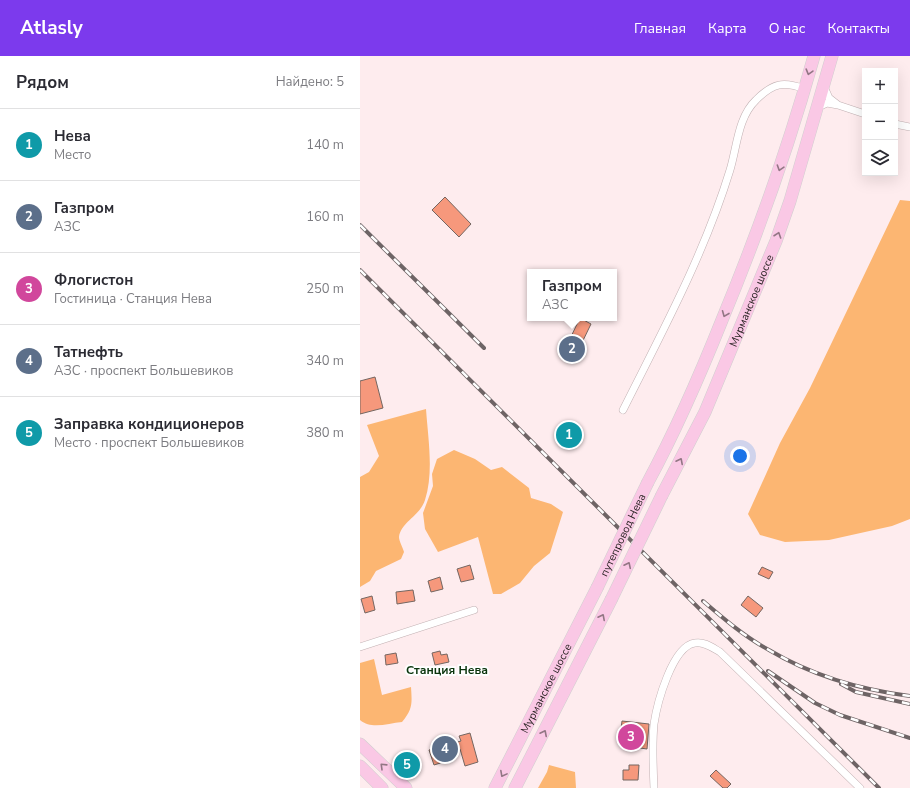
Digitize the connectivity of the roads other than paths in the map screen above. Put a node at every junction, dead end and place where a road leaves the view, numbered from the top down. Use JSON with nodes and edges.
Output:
{"nodes":[{"id":1,"x":814,"y":56,"type":"edge"},
{"id":2,"x":832,"y":56,"type":"edge"},
{"id":3,"x":805,"y":89,"type":"junction"},
{"id":4,"x":821,"y":98,"type":"junction"},
{"id":5,"x":838,"y":105,"type":"junction"},
{"id":6,"x":862,"y":113,"type":"edge"},
{"id":7,"x":898,"y":124,"type":"edge"},
{"id":8,"x":910,"y":126,"type":"edge"},
{"id":9,"x":623,"y":410,"type":"dead end"},
{"id":10,"x":648,"y":482,"type":"joint"},
{"id":11,"x":662,"y":495,"type":"joint"},
{"id":12,"x":597,"y":588,"type":"joint"},
{"id":13,"x":611,"y":600,"type":"joint"},
{"id":14,"x":474,"y":610,"type":"dead end"},
{"id":15,"x":360,"y":647,"type":"edge"},
{"id":16,"x":360,"y":744,"type":"edge"},
{"id":17,"x":360,"y":766,"type":"edge"},
{"id":18,"x":382,"y":788,"type":"edge"},
{"id":19,"x":406,"y":788,"type":"edge"},
{"id":20,"x":495,"y":788,"type":"edge"},
{"id":21,"x":515,"y":788,"type":"edge"},
{"id":22,"x":654,"y":788,"type":"edge"},
{"id":23,"x":860,"y":788,"type":"edge"}],
"edges":[{"from":1,"to":3,"type":"main road","name":"Мурманское шоссе","one_way":true},
{"from":2,"to":4,"type":"main road","name":"Мурманское шоссе"},
{"from":3,"to":9,"type":"street"},
{"from":3,"to":10,"type":"main road","name":"Мурманское шоссе","one_way":true},
{"from":4,"to":5,"type":"street"},
{"from":4,"to":5,"type":"street"},
{"from":11,"to":4,"type":"main road","name":"Мурманское шоссе","one_way":true},
{"from":5,"to":6,"type":"street"},
{"from":7,"to":8,"type":"street"},
{"from":10,"to":12,"type":"main road","name":"путепровод Нева","bridge":true},
{"from":13,"to":11,"type":"main road","name":"путепровод Нева","one_way":true,"bridge":true},
{"from":12,"to":20,"type":"main road","name":"Мурманское шоссе","one_way":true},
{"from":21,"to":13,"type":"main road","name":"Мурманское шоссе","one_way":true},
{"from":14,"to":15,"type":"street"},
{"from":19,"to":16,"type":"main road","one_way":true},
{"from":17,"to":18,"type":"main road"},
{"from":22,"to":23,"type":"street"}]}
